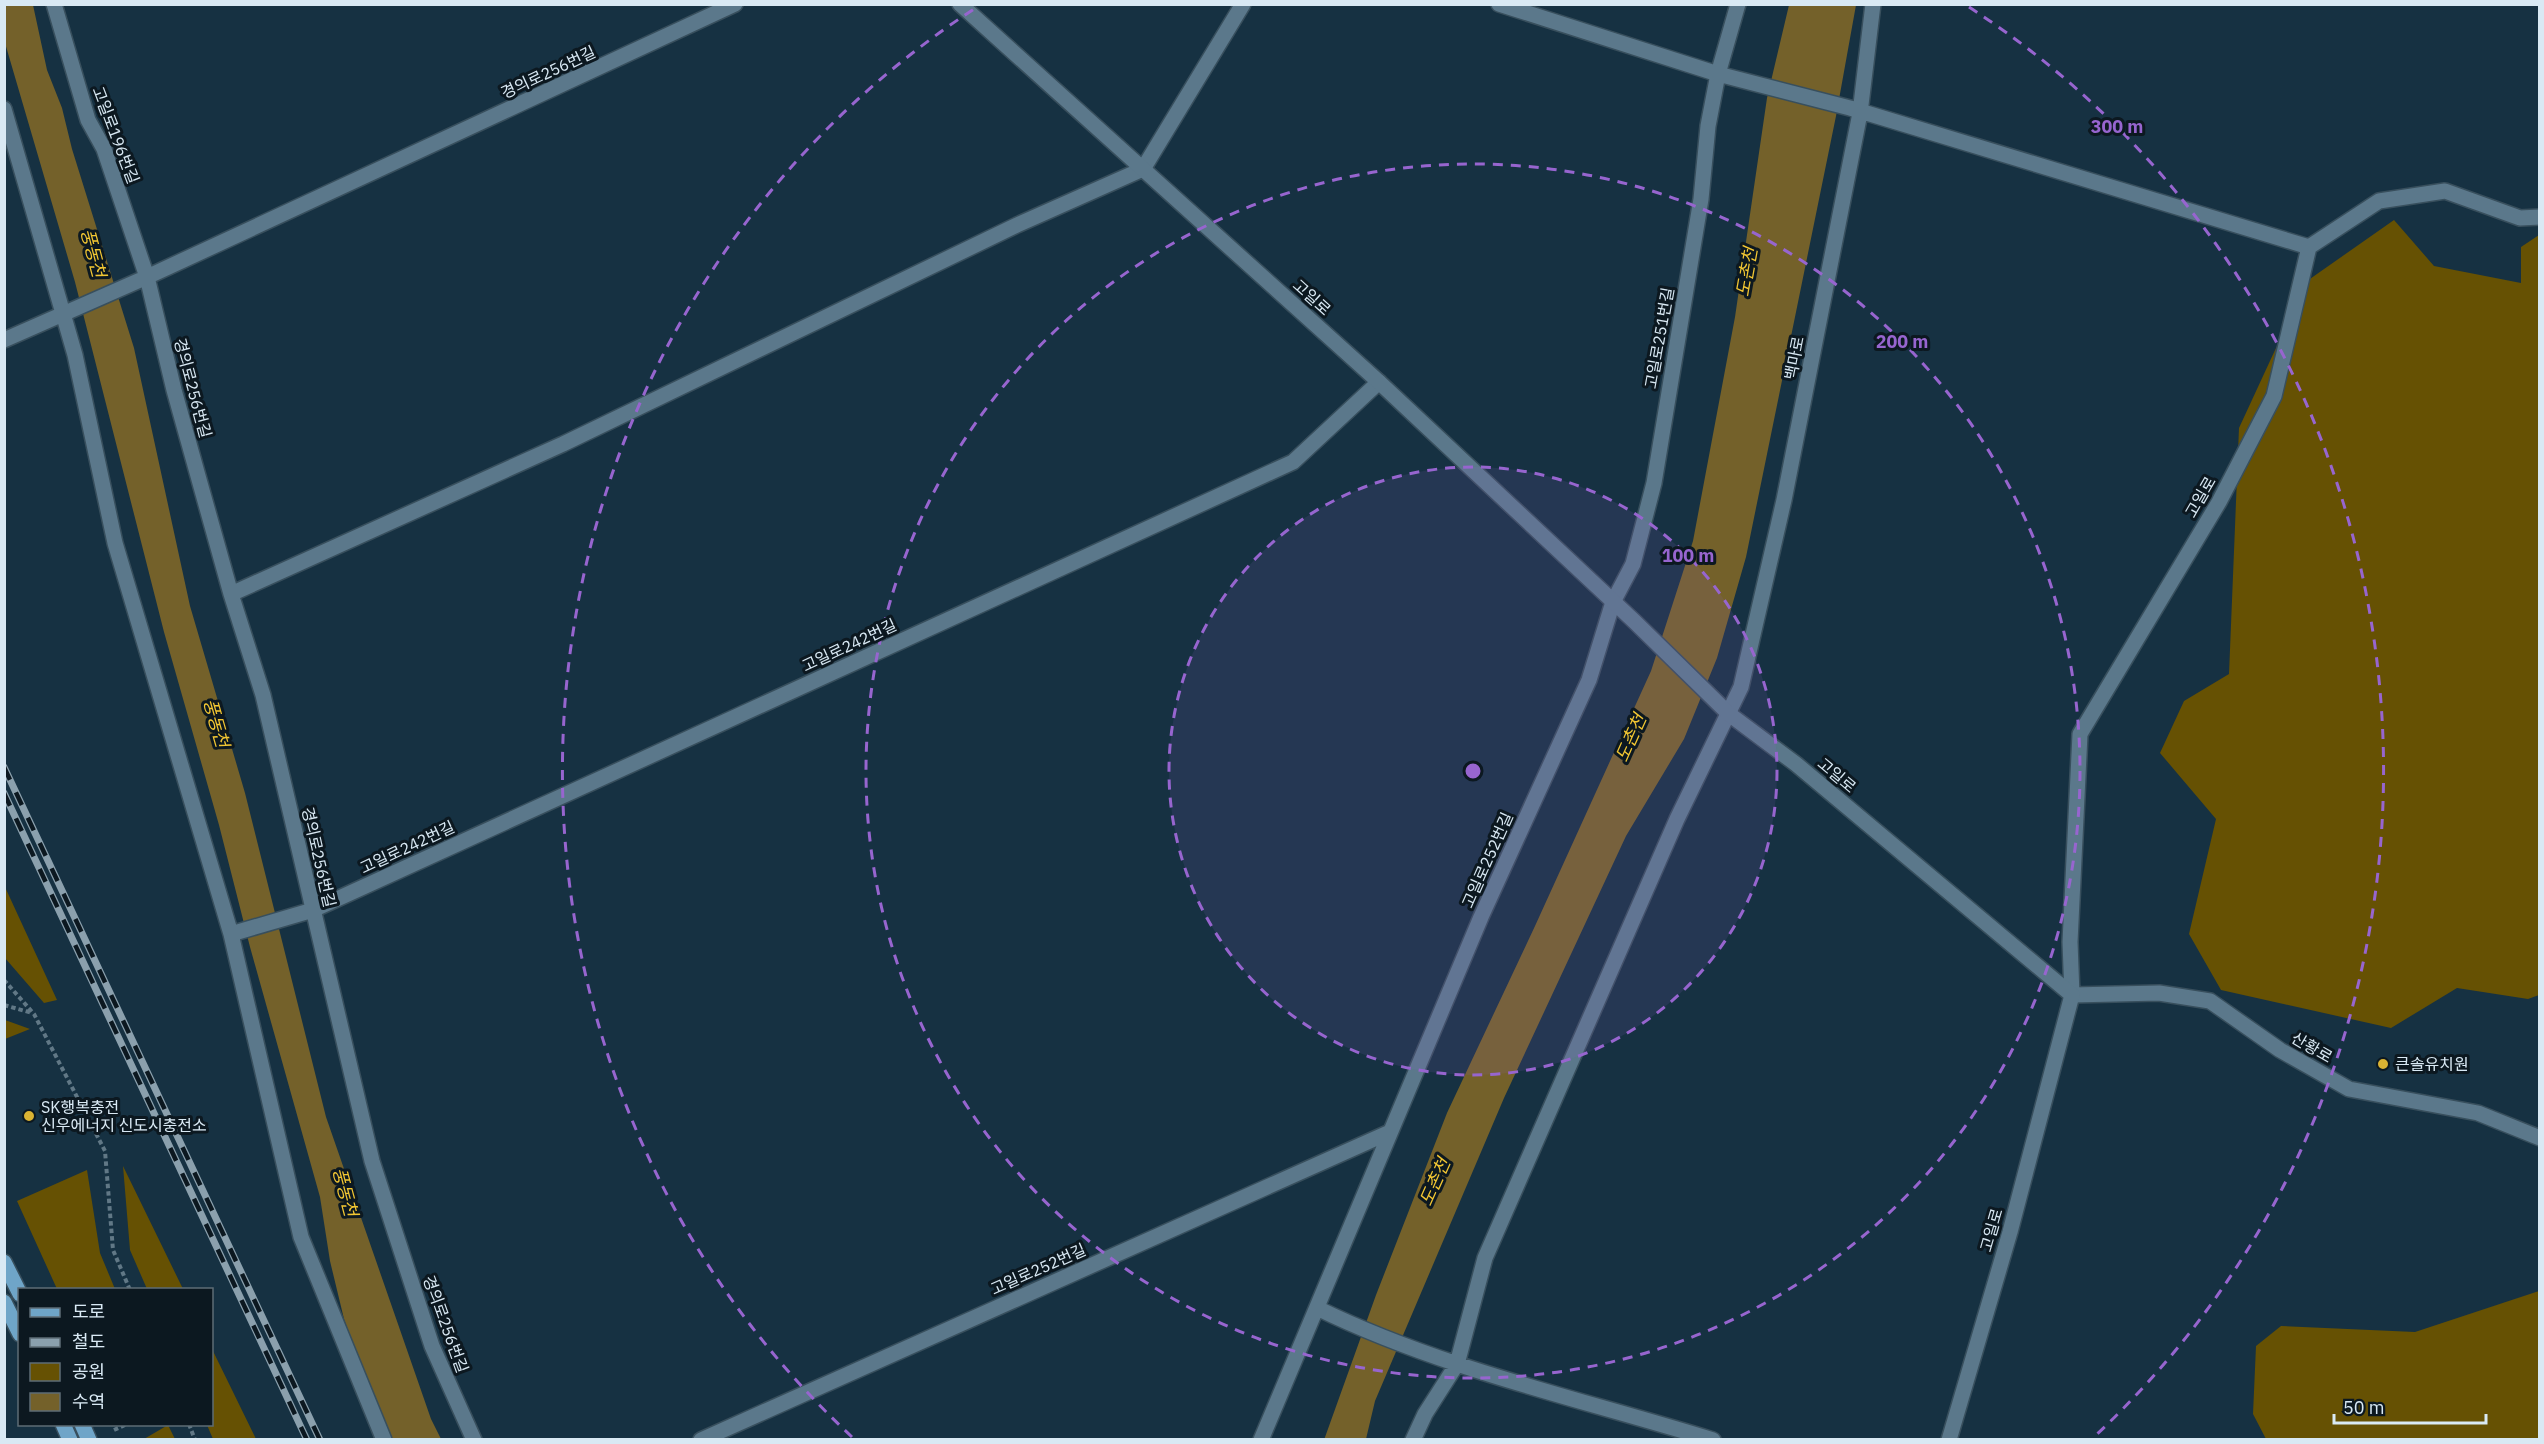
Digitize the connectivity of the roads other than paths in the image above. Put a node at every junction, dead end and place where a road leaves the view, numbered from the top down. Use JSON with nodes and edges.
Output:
{"nodes":[{"id":1,"x":54,"y":4,"type":"edge"},
{"id":2,"x":735,"y":4,"type":"edge"},
{"id":3,"x":960,"y":4,"type":"edge"},
{"id":4,"x":1243,"y":4,"type":"edge"},
{"id":5,"x":1499,"y":4,"type":"edge"},
{"id":6,"x":1738,"y":4,"type":"edge"},
{"id":7,"x":1873,"y":4,"type":"edge"},
{"id":8,"x":1718,"y":74,"type":"junction"},
{"id":9,"x":4,"y":109,"type":"edge"},
{"id":10,"x":1855,"y":110,"type":"junction"},
{"id":11,"x":1143,"y":168,"type":"junction"},
{"id":12,"x":2540,"y":216,"type":"edge"},
{"id":13,"x":2309,"y":247,"type":"junction"},
{"id":14,"x":147,"y":277,"type":"junction"},
{"id":15,"x":64,"y":313,"type":"junction"},
{"id":16,"x":4,"y":340,"type":"edge"},
{"id":17,"x":1379,"y":382,"type":"junction"},
{"id":18,"x":231,"y":594,"type":"junction"},
{"id":19,"x":1613,"y":602,"type":"junction"},
{"id":20,"x":1730,"y":714,"type":"junction"},
{"id":21,"x":305,"y":913,"type":"junction"},
{"id":22,"x":235,"y":932,"type":"junction"},
{"id":23,"x":2072,"y":994,"type":"junction"},
{"id":24,"x":1390,"y":1132,"type":"junction"},
{"id":25,"x":2540,"y":1138,"type":"edge"},
{"id":26,"x":4,"y":1262,"type":"edge"},
{"id":27,"x":18,"y":1289,"type":"edge"},
{"id":28,"x":4,"y":1302,"type":"edge"},
{"id":29,"x":1317,"y":1308,"type":"junction"},
{"id":30,"x":18,"y":1330,"type":"edge"},
{"id":31,"x":1450,"y":1362,"type":"junction"},
{"id":32,"x":63,"y":1426,"type":"edge"},
{"id":33,"x":82,"y":1426,"type":"edge"},
{"id":34,"x":70,"y":1440,"type":"edge"},
{"id":35,"x":89,"y":1440,"type":"edge"},
{"id":36,"x":384,"y":1440,"type":"edge"},
{"id":37,"x":474,"y":1440,"type":"edge"},
{"id":38,"x":701,"y":1440,"type":"edge"},
{"id":39,"x":1262,"y":1440,"type":"edge"},
{"id":40,"x":1413,"y":1440,"type":"edge"},
{"id":41,"x":1713,"y":1440,"type":"edge"},
{"id":42,"x":1949,"y":1440,"type":"edge"}],
"edges":[{"from":1,"to":14,"type":"street","name":"고일로196번길"},
{"from":2,"to":14,"type":"street","name":"경의로256번길"},
{"from":3,"to":11,"type":"street","name":"고일로"},
{"from":4,"to":11,"type":"street"},
{"from":5,"to":8,"type":"street"},
{"from":6,"to":8,"type":"street","name":"고일로251번길"},
{"from":7,"to":10,"type":"street","name":"백마로"},
{"from":8,"to":10,"type":"street"},
{"from":8,"to":19,"type":"street","name":"고일로251번길"},
{"from":9,"to":15,"type":"street"},
{"from":10,"to":13,"type":"street"},
{"from":10,"to":20,"type":"street","name":"백마로"},
{"from":11,"to":17,"type":"street","name":"고일로"},
{"from":11,"to":18,"type":"street"},
{"from":12,"to":13,"type":"street"},
{"from":13,"to":23,"type":"street","name":"고일로"},
{"from":14,"to":15,"type":"street","name":"경의로256번길"},
{"from":14,"to":18,"type":"street","name":"경의로256번길"},
{"from":15,"to":16,"type":"street"},
{"from":15,"to":22,"type":"street"},
{"from":17,"to":19,"type":"street","name":"고일로"},
{"from":17,"to":21,"type":"street","name":"고일로242번길"},
{"from":18,"to":21,"type":"street","name":"경의로256번길"},
{"from":19,"to":20,"type":"street","name":"고일로"},
{"from":19,"to":24,"type":"street","name":"고일로252번길"},
{"from":20,"to":23,"type":"street","name":"고일로"},
{"from":20,"to":31,"type":"street","name":"백마로"},
{"from":21,"to":22,"type":"street","name":"고일로242번길"},
{"from":21,"to":37,"type":"street","name":"경의로256번길"},
{"from":22,"to":36,"type":"street"},
{"from":23,"to":25,"type":"street","name":"산황로"},
{"from":23,"to":42,"type":"street","name":"고일로"},
{"from":24,"to":29,"type":"street","name":"고일로252번길"},
{"from":24,"to":38,"type":"street","name":"고일로252번길"},
{"from":26,"to":27,"type":"main road"},
{"from":28,"to":30,"type":"main road"},
{"from":29,"to":31,"type":"street"},
{"from":29,"to":39,"type":"street","name":"고일로252번길"},
{"from":31,"to":40,"type":"street","name":"백마로"},
{"from":31,"to":41,"type":"street"},
{"from":32,"to":34,"type":"main road"},
{"from":33,"to":35,"type":"main road"}]}
